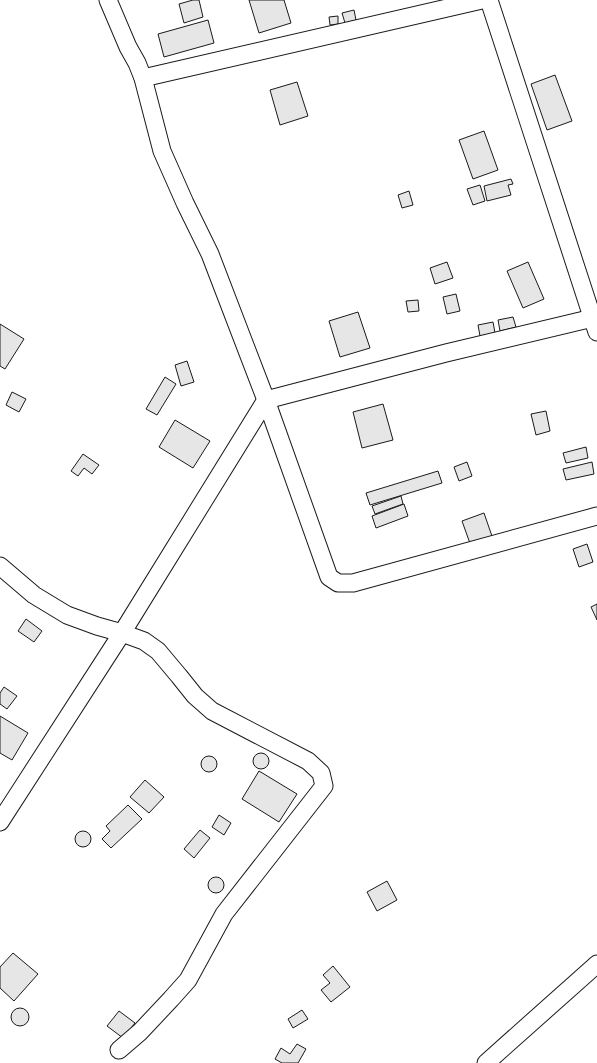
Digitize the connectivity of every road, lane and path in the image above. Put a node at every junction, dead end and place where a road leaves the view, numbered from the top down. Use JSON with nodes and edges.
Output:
{"nodes":[{"id":1,"x":108,"y":0,"type":"edge"},
{"id":2,"x":482,"y":0,"type":"edge"},
{"id":3,"x":489,"y":0,"type":"edge"},
{"id":4,"x":143,"y":78,"type":"junction"},
{"id":5,"x":595,"y":322,"type":"edge"},
{"id":6,"x":266,"y":400,"type":"junction"},
{"id":7,"x":597,"y":516,"type":"edge"},
{"id":8,"x":0,"y":566,"type":"edge"},
{"id":9,"x":122,"y":633,"type":"junction"},
{"id":10,"x":0,"y":822,"type":"edge"},
{"id":11,"x":597,"y":964,"type":"edge"},
{"id":12,"x":119,"y":1050,"type":"dead end"},
{"id":13,"x":486,"y":1063,"type":"edge"}],
"edges":[{"from":1,"to":4,"type":"street"},
{"from":2,"to":4,"type":"street"},
{"from":3,"to":5,"type":"street"},
{"from":4,"to":6,"type":"street"},
{"from":5,"to":6,"type":"street"},
{"from":6,"to":7,"type":"street"},
{"from":6,"to":9,"type":"street"},
{"from":8,"to":9,"type":"street"},
{"from":9,"to":10,"type":"street"},
{"from":9,"to":12,"type":"street"},
{"from":11,"to":13,"type":"street"}]}
